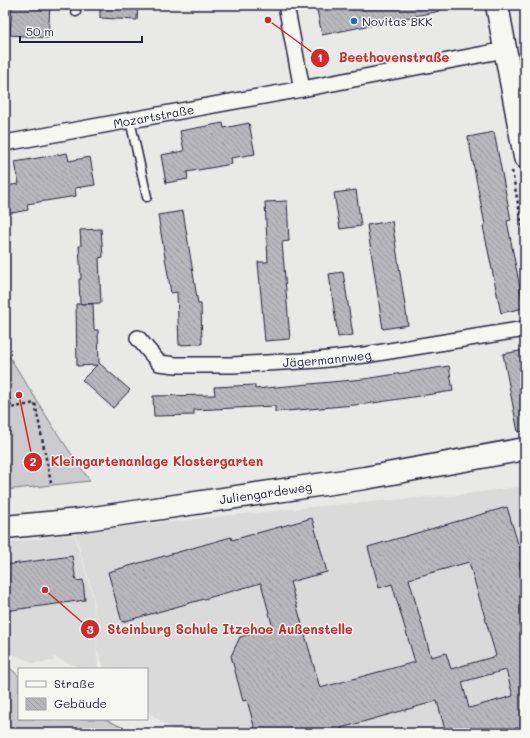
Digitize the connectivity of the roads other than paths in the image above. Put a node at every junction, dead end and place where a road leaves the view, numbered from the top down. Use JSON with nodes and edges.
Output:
{"nodes":[{"id":1,"x":286,"y":5,"type":"edge"},
{"id":2,"x":497,"y":5,"type":"edge"},
{"id":3,"x":505,"y":50,"type":"junction"},
{"id":4,"x":302,"y":89,"type":"junction"},
{"id":5,"x":130,"y":120,"type":"junction"},
{"id":6,"x":5,"y":143,"type":"edge"},
{"id":7,"x":525,"y":157,"type":"edge"},
{"id":8,"x":147,"y":197,"type":"dead end"},
{"id":9,"x":525,"y":329,"type":"edge"},
{"id":10,"x":138,"y":338,"type":"dead end"},
{"id":11,"x":525,"y":449,"type":"edge"},
{"id":12,"x":5,"y":527,"type":"edge"}],
"edges":[{"from":1,"to":4,"type":"street"},
{"from":2,"to":3,"type":"street"},
{"from":3,"to":4,"type":"street","name":"Mozartstraße"},
{"from":3,"to":7,"type":"street"},
{"from":4,"to":5,"type":"street","name":"Mozartstraße"},
{"from":5,"to":6,"type":"street","name":"Mozartstraße"},
{"from":5,"to":8,"type":"lane"},
{"from":9,"to":10,"type":"street","name":"Jägermannweg"},
{"from":11,"to":12,"type":"street","name":"Juliengardeweg"}]}
